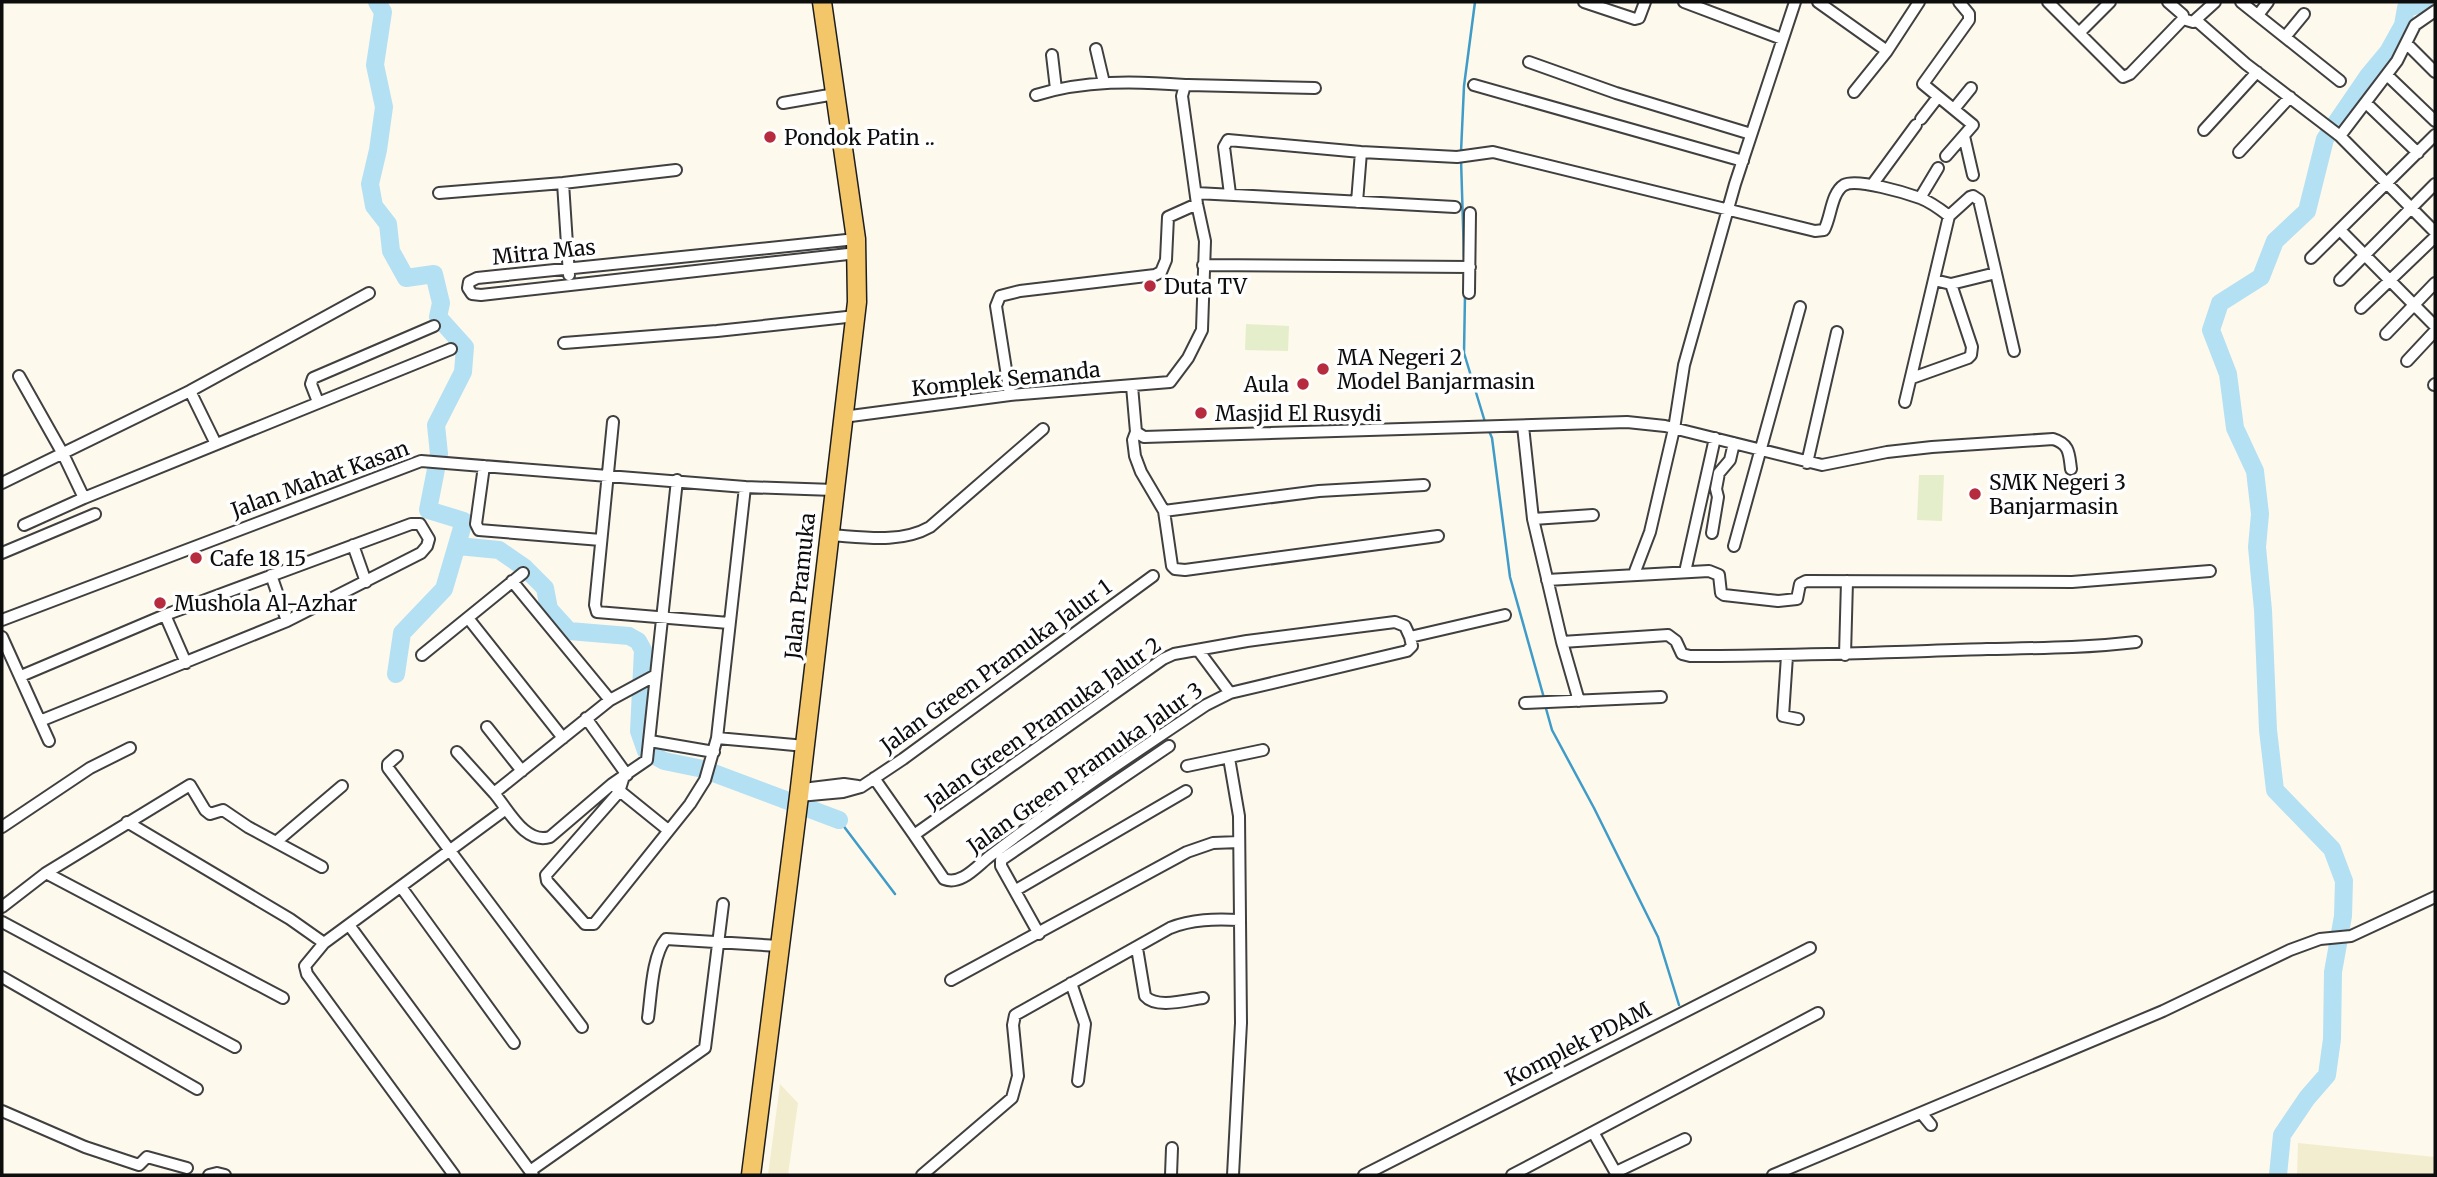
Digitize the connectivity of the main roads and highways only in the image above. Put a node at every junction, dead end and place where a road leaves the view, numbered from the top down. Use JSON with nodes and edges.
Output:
{"nodes":[{"id":1,"x":822,"y":2,"type":"edge"},
{"id":2,"x":751,"y":1175,"type":"edge"}],
"edges":[{"from":1,"to":2,"type":"main road","name":"Jalan Pramuka"}]}
